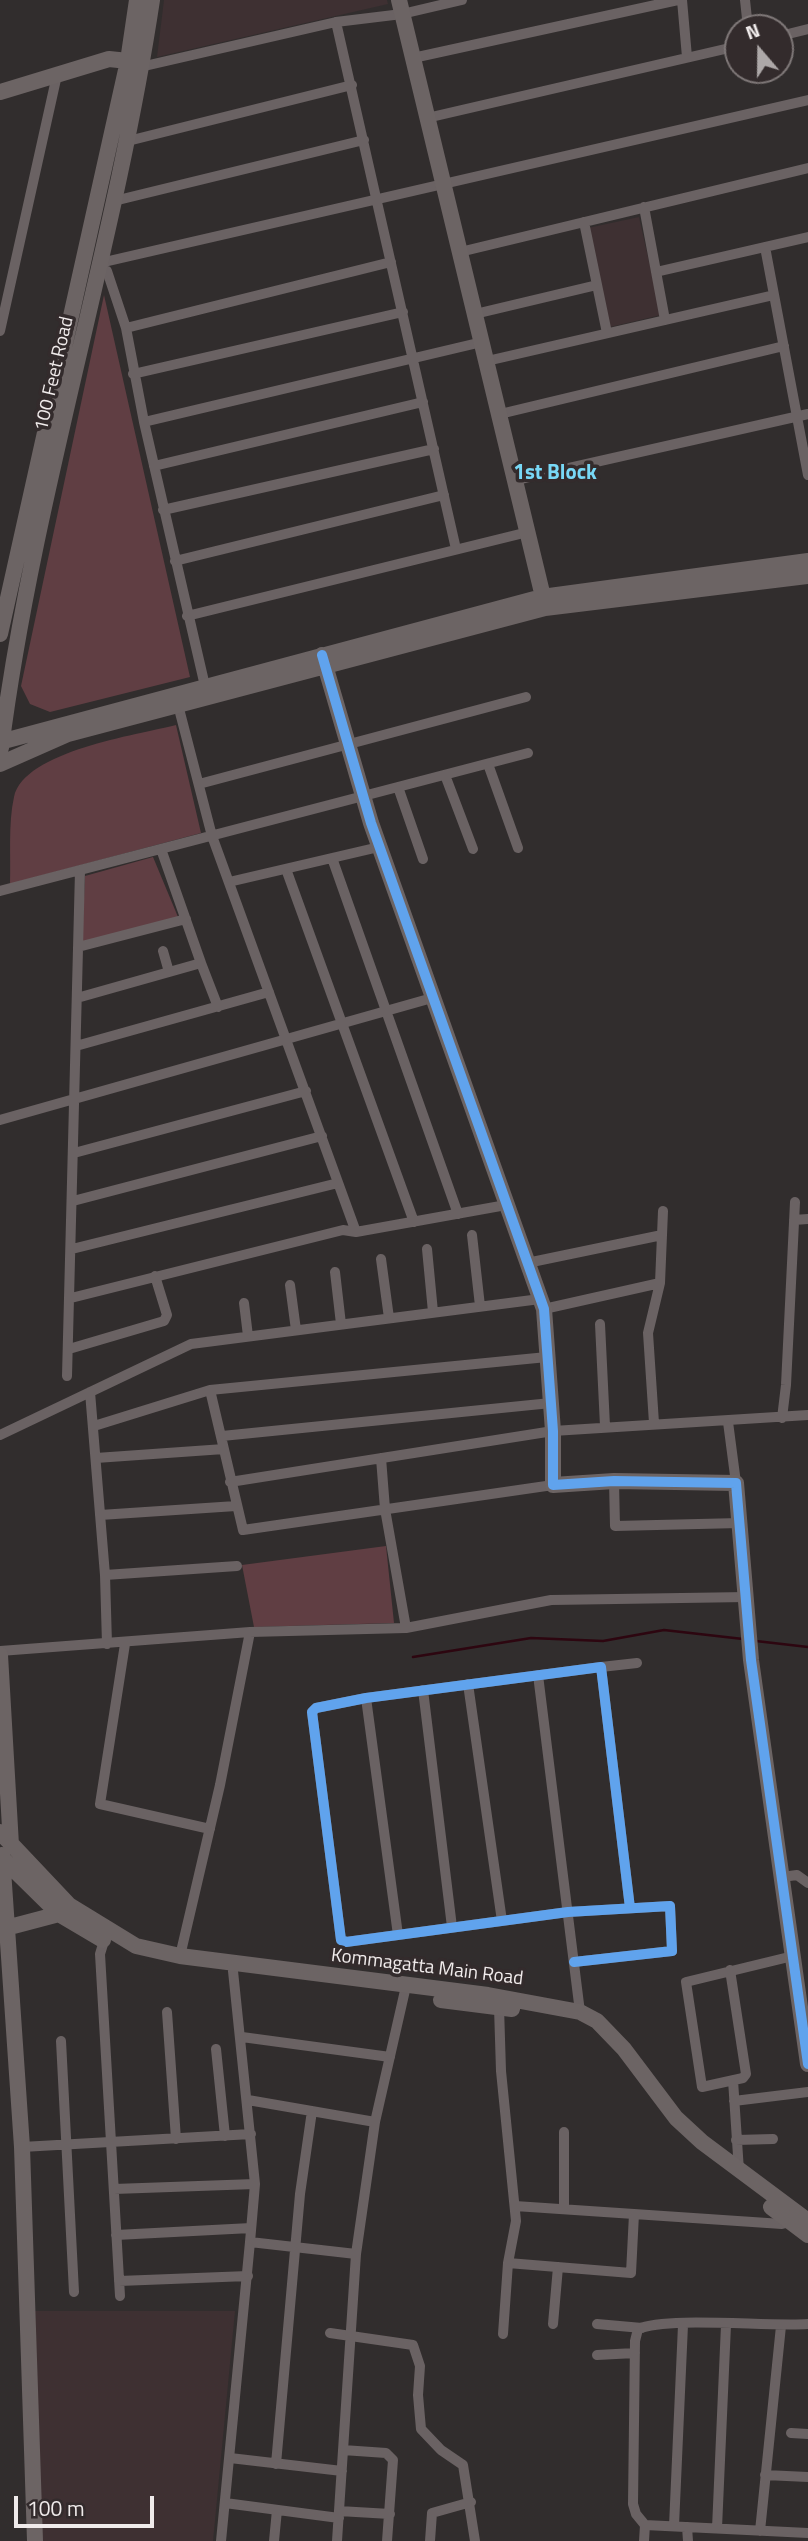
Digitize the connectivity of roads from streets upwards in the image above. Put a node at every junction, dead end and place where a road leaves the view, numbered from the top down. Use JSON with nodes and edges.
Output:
{"nodes":[{"id":1,"x":137,"y":0,"type":"edge"},
{"id":2,"x":152,"y":0,"type":"edge"},
{"id":3,"x":462,"y":0,"type":"edge"},
{"id":4,"x":680,"y":0,"type":"edge"},
{"id":5,"x":400,"y":7,"type":"edge"},
{"id":6,"x":336,"y":22,"type":"junction"},
{"id":7,"x":724,"y":49,"type":"edge"},
{"id":8,"x":687,"y":57,"type":"junction"},
{"id":9,"x":413,"y":58,"type":"junction"},
{"id":10,"x":132,"y":66,"type":"junction"},
{"id":11,"x":57,"y":75,"type":"junction"},
{"id":12,"x":352,"y":86,"type":"junction"},
{"id":13,"x":0,"y":92,"type":"edge"},
{"id":14,"x":808,"y":100,"type":"edge"},
{"id":15,"x":427,"y":118,"type":"junction"},
{"id":16,"x":364,"y":140,"type":"junction"},
{"id":17,"x":128,"y":141,"type":"junction"},
{"id":18,"x":808,"y":168,"type":"edge"},
{"id":19,"x":443,"y":183,"type":"junction"},
{"id":20,"x":377,"y":199,"type":"junction"},
{"id":21,"x":114,"y":201,"type":"junction"},
{"id":22,"x":644,"y":207,"type":"junction"},
{"id":23,"x":584,"y":222,"type":"junction"},
{"id":24,"x":808,"y":237,"type":"edge"},
{"id":25,"x":765,"y":247,"type":"junction"},
{"id":26,"x":460,"y":252,"type":"junction"},
{"id":27,"x":391,"y":262,"type":"junction"},
{"id":28,"x":99,"y":267,"type":"junction"},
{"id":29,"x":656,"y":272,"type":"junction"},
{"id":30,"x":597,"y":285,"type":"junction"},
{"id":31,"x":774,"y":295,"type":"junction"},
{"id":32,"x":402,"y":312,"type":"junction"},
{"id":33,"x":475,"y":314,"type":"junction"},
{"id":34,"x":665,"y":320,"type":"junction"},
{"id":35,"x":1,"y":323,"type":"edge"},
{"id":36,"x":126,"y":328,"type":"junction"},
{"id":37,"x":607,"y":333,"type":"junction"},
{"id":38,"x":482,"y":342,"type":"junction"},
{"id":39,"x":784,"y":346,"type":"junction"},
{"id":40,"x":413,"y":358,"type":"junction"},
{"id":41,"x":486,"y":361,"type":"junction"},
{"id":42,"x":133,"y":374,"type":"junction"},
{"id":43,"x":423,"y":402,"type":"junction"},
{"id":44,"x":500,"y":414,"type":"junction"},
{"id":45,"x":803,"y":415,"type":"edge"},
{"id":46,"x":144,"y":422,"type":"junction"},
{"id":47,"x":434,"y":449,"type":"junction"},
{"id":48,"x":154,"y":466,"type":"junction"},
{"id":49,"x":807,"y":468,"type":"edge"},
{"id":50,"x":516,"y":480,"type":"junction"},
{"id":51,"x":444,"y":495,"type":"junction"},
{"id":52,"x":163,"y":510,"type":"junction"},
{"id":53,"x":528,"y":531,"type":"junction"},
{"id":54,"x":456,"y":550,"type":"junction"},
{"id":55,"x":174,"y":561,"type":"junction"},
{"id":56,"x":808,"y":561,"type":"edge"},
{"id":57,"x":808,"y":576,"type":"edge"},
{"id":58,"x":6,"y":578,"type":"edge"},
{"id":59,"x":544,"y":602,"type":"junction"},
{"id":60,"x":187,"y":616,"type":"junction"},
{"id":61,"x":0,"y":634,"type":"edge"},
{"id":62,"x":323,"y":660,"type":"junction"},
{"id":63,"x":205,"y":685,"type":"junction"},
{"id":64,"x":526,"y":697,"type":"dead end"},
{"id":65,"x":177,"y":699,"type":"junction"},
{"id":66,"x":348,"y":745,"type":"junction"},
{"id":67,"x":1,"y":746,"type":"edge"},
{"id":68,"x":528,"y":753,"type":"dead end"},
{"id":69,"x":0,"y":764,"type":"edge"},
{"id":70,"x":488,"y":764,"type":"junction"},
{"id":71,"x":445,"y":775,"type":"junction"},
{"id":72,"x":198,"y":784,"type":"junction"},
{"id":73,"x":398,"y":788,"type":"junction"},
{"id":74,"x":363,"y":797,"type":"junction"},
{"id":75,"x":212,"y":836,"type":"junction"},
{"id":76,"x":379,"y":846,"type":"junction"},
{"id":77,"x":518,"y":848,"type":"dead end"},
{"id":78,"x":161,"y":849,"type":"junction"},
{"id":79,"x":473,"y":849,"type":"dead end"},
{"id":80,"x":332,"y":858,"type":"junction"},
{"id":81,"x":423,"y":859,"type":"dead end"},
{"id":82,"x":286,"y":869,"type":"junction"},
{"id":83,"x":80,"y":871,"type":"junction"},
{"id":84,"x":229,"y":882,"type":"junction"},
{"id":85,"x":0,"y":891,"type":"edge"},
{"id":86,"x":186,"y":919,"type":"junction"},
{"id":87,"x":78,"y":947,"type":"junction"},
{"id":88,"x":163,"y":951,"type":"dead end"},
{"id":89,"x":201,"y":963,"type":"junction"},
{"id":90,"x":169,"y":972,"type":"junction"},
{"id":91,"x":269,"y":992,"type":"junction"},
{"id":92,"x":77,"y":998,"type":"junction"},
{"id":93,"x":432,"y":998,"type":"junction"},
{"id":94,"x":218,"y":1007,"type":"junction"},
{"id":95,"x":387,"y":1011,"type":"junction"},
{"id":96,"x":342,"y":1024,"type":"junction"},
{"id":97,"x":287,"y":1039,"type":"junction"},
{"id":98,"x":76,"y":1046,"type":"junction"},
{"id":99,"x":306,"y":1091,"type":"junction"},
{"id":100,"x":75,"y":1099,"type":"junction"},
{"id":101,"x":0,"y":1120,"type":"edge"},
{"id":102,"x":322,"y":1136,"type":"junction"},
{"id":103,"x":74,"y":1153,"type":"junction"},
{"id":104,"x":338,"y":1182,"type":"junction"},
{"id":105,"x":73,"y":1201,"type":"junction"},
{"id":106,"x":794,"y":1202,"type":"dead end"},
{"id":107,"x":506,"y":1205,"type":"junction"},
{"id":108,"x":663,"y":1211,"type":"dead end"},
{"id":109,"x":458,"y":1213,"type":"junction"},
{"id":110,"x":808,"y":1219,"type":"edge"},
{"id":111,"x":794,"y":1220,"type":"junction"},
{"id":112,"x":414,"y":1222,"type":"junction"},
{"id":113,"x":356,"y":1232,"type":"junction"},
{"id":114,"x":472,"y":1235,"type":"dead end"},
{"id":115,"x":662,"y":1235,"type":"junction"},
{"id":116,"x":72,"y":1249,"type":"junction"},
{"id":117,"x":427,"y":1249,"type":"dead end"},
{"id":118,"x":381,"y":1259,"type":"dead end"},
{"id":119,"x":527,"y":1264,"type":"junction"},
{"id":120,"x":335,"y":1272,"type":"dead end"},
{"id":121,"x":155,"y":1276,"type":"junction"},
{"id":122,"x":660,"y":1283,"type":"junction"},
{"id":123,"x":290,"y":1285,"type":"dead end"},
{"id":124,"x":71,"y":1298,"type":"junction"},
{"id":125,"x":244,"y":1303,"type":"dead end"},
{"id":126,"x":542,"y":1304,"type":"junction"},
{"id":127,"x":480,"y":1306,"type":"junction"},
{"id":128,"x":433,"y":1312,"type":"junction"},
{"id":129,"x":389,"y":1318,"type":"junction"},
{"id":130,"x":341,"y":1324,"type":"junction"},
{"id":131,"x":600,"y":1324,"type":"dead end"},
{"id":132,"x":296,"y":1330,"type":"junction"},
{"id":133,"x":248,"y":1336,"type":"junction"},
{"id":134,"x":69,"y":1349,"type":"junction"},
{"id":135,"x":547,"y":1357,"type":"junction"},
{"id":136,"x":67,"y":1376,"type":"dead end"},
{"id":137,"x":210,"y":1390,"type":"junction"},
{"id":138,"x":90,"y":1392,"type":"junction"},
{"id":139,"x":551,"y":1403,"type":"junction"},
{"id":140,"x":808,"y":1415,"type":"edge"},
{"id":141,"x":782,"y":1418,"type":"junction"},
{"id":142,"x":728,"y":1422,"type":"junction"},
{"id":143,"x":654,"y":1423,"type":"junction"},
{"id":144,"x":94,"y":1426,"type":"junction"},
{"id":145,"x":606,"y":1426,"type":"junction"},
{"id":146,"x":553,"y":1431,"type":"junction"},
{"id":147,"x":0,"y":1435,"type":"edge"},
{"id":148,"x":222,"y":1436,"type":"junction"},
{"id":149,"x":224,"y":1449,"type":"junction"},
{"id":150,"x":96,"y":1458,"type":"junction"},
{"id":151,"x":381,"y":1458,"type":"junction"},
{"id":152,"x":614,"y":1481,"type":"junction"},
{"id":153,"x":230,"y":1482,"type":"junction"},
{"id":154,"x":736,"y":1483,"type":"junction"},
{"id":155,"x":553,"y":1485,"type":"junction"},
{"id":156,"x":236,"y":1506,"type":"junction"},
{"id":157,"x":384,"y":1509,"type":"junction"},
{"id":158,"x":100,"y":1515,"type":"junction"},
{"id":159,"x":740,"y":1523,"type":"junction"},
{"id":160,"x":237,"y":1566,"type":"dead end"},
{"id":161,"x":105,"y":1574,"type":"junction"},
{"id":162,"x":747,"y":1597,"type":"junction"},
{"id":163,"x":405,"y":1628,"type":"junction"},
{"id":164,"x":250,"y":1632,"type":"junction"},
{"id":165,"x":107,"y":1644,"type":"junction"},
{"id":166,"x":125,"y":1644,"type":"junction"},
{"id":167,"x":0,"y":1653,"type":"edge"},
{"id":168,"x":638,"y":1663,"type":"dead end"},
{"id":169,"x":601,"y":1667,"type":"junction"},
{"id":170,"x":538,"y":1675,"type":"junction"},
{"id":171,"x":468,"y":1684,"type":"junction"},
{"id":172,"x":423,"y":1690,"type":"junction"},
{"id":173,"x":366,"y":1698,"type":"junction"},
{"id":174,"x":210,"y":1829,"type":"junction"},
{"id":175,"x":3,"y":1833,"type":"edge"},
{"id":176,"x":5,"y":1860,"type":"edge"},
{"id":177,"x":782,"y":1877,"type":"junction"},
{"id":178,"x":808,"y":1883,"type":"edge"},
{"id":179,"x":630,"y":1908,"type":"junction"},
{"id":180,"x":64,"y":1910,"type":"junction"},
{"id":181,"x":568,"y":1912,"type":"junction"},
{"id":182,"x":502,"y":1921,"type":"junction"},
{"id":183,"x":452,"y":1927,"type":"junction"},
{"id":184,"x":3,"y":1929,"type":"edge"},
{"id":185,"x":398,"y":1935,"type":"junction"},
{"id":186,"x":104,"y":1941,"type":"junction"},
{"id":187,"x":180,"y":1956,"type":"junction"},
{"id":188,"x":793,"y":1956,"type":"junction"},
{"id":189,"x":574,"y":1962,"type":"junction"},
{"id":190,"x":730,"y":1970,"type":"junction"},
{"id":191,"x":233,"y":1971,"type":"junction"},
{"id":192,"x":405,"y":1990,"type":"junction"},
{"id":193,"x":499,"y":2007,"type":"junction"},
{"id":194,"x":167,"y":2012,"type":"dead end"},
{"id":195,"x":580,"y":2012,"type":"junction"},
{"id":196,"x":806,"y":2033,"type":"edge"},
{"id":197,"x":242,"y":2037,"type":"junction"},
{"id":198,"x":61,"y":2041,"type":"dead end"},
{"id":199,"x":216,"y":2049,"type":"dead end"},
{"id":200,"x":390,"y":2057,"type":"junction"},
{"id":201,"x":808,"y":2064,"type":"edge"},
{"id":202,"x":733,"y":2080,"type":"junction"},
{"id":203,"x":808,"y":2092,"type":"edge"},
{"id":204,"x":248,"y":2100,"type":"junction"},
{"id":205,"x":734,"y":2101,"type":"junction"},
{"id":206,"x":312,"y":2111,"type":"junction"},
{"id":207,"x":376,"y":2122,"type":"junction"},
{"id":208,"x":564,"y":2132,"type":"dead end"},
{"id":209,"x":251,"y":2134,"type":"junction"},
{"id":210,"x":225,"y":2136,"type":"junction"},
{"id":211,"x":176,"y":2139,"type":"junction"},
{"id":212,"x":773,"y":2139,"type":"dead end"},
{"id":213,"x":736,"y":2140,"type":"junction"},
{"id":214,"x":111,"y":2143,"type":"junction"},
{"id":215,"x":66,"y":2145,"type":"junction"},
{"id":216,"x":22,"y":2147,"type":"junction"},
{"id":217,"x":739,"y":2171,"type":"junction"},
{"id":218,"x":255,"y":2184,"type":"junction"},
{"id":219,"x":114,"y":2189,"type":"junction"},
{"id":220,"x":515,"y":2206,"type":"junction"},
{"id":221,"x":564,"y":2210,"type":"junction"},
{"id":222,"x":634,"y":2214,"type":"junction"},
{"id":223,"x":790,"y":2221,"type":"junction"},
{"id":224,"x":808,"y":2221,"type":"edge"},
{"id":225,"x":251,"y":2228,"type":"junction"},
{"id":226,"x":116,"y":2235,"type":"junction"},
{"id":227,"x":808,"y":2235,"type":"edge"},
{"id":228,"x":250,"y":2242,"type":"junction"},
{"id":229,"x":296,"y":2247,"type":"junction"},
{"id":230,"x":356,"y":2254,"type":"junction"},
{"id":231,"x":508,"y":2263,"type":"junction"},
{"id":232,"x":558,"y":2267,"type":"junction"},
{"id":233,"x":248,"y":2276,"type":"junction"},
{"id":234,"x":119,"y":2281,"type":"junction"},
{"id":235,"x":74,"y":2292,"type":"dead end"},
{"id":236,"x":120,"y":2296,"type":"dead end"},
{"id":237,"x":553,"y":2323,"type":"dead end"},
{"id":238,"x":597,"y":2324,"type":"dead end"},
{"id":239,"x":808,"y":2324,"type":"edge"},
{"id":240,"x":683,"y":2325,"type":"junction"},
{"id":241,"x":726,"y":2325,"type":"junction"},
{"id":242,"x":781,"y":2326,"type":"junction"},
{"id":243,"x":642,"y":2328,"type":"junction"},
{"id":244,"x":330,"y":2333,"type":"dead end"},
{"id":245,"x":503,"y":2334,"type":"dead end"},
{"id":246,"x":351,"y":2335,"type":"junction"},
{"id":247,"x":635,"y":2353,"type":"junction"},
{"id":248,"x":597,"y":2355,"type":"dead end"},
{"id":249,"x":791,"y":2432,"type":"dead end"},
{"id":250,"x":808,"y":2434,"type":"edge"},
{"id":251,"x":343,"y":2450,"type":"junction"},
{"id":252,"x":230,"y":2458,"type":"junction"},
{"id":253,"x":276,"y":2463,"type":"junction"},
{"id":254,"x":342,"y":2471,"type":"junction"},
{"id":255,"x":765,"y":2475,"type":"junction"},
{"id":256,"x":808,"y":2477,"type":"edge"},
{"id":257,"x":471,"y":2502,"type":"junction"},
{"id":258,"x":225,"y":2503,"type":"junction"},
{"id":259,"x":277,"y":2510,"type":"junction"},
{"id":260,"x":390,"y":2514,"type":"junction"},
{"id":261,"x":339,"y":2515,"type":"junction"},
{"id":262,"x":645,"y":2525,"type":"junction"},
{"id":263,"x":674,"y":2526,"type":"junction"},
{"id":264,"x":687,"y":2527,"type":"junction"},
{"id":265,"x":717,"y":2528,"type":"junction"},
{"id":266,"x":732,"y":2529,"type":"junction"},
{"id":267,"x":760,"y":2531,"type":"junction"},
{"id":268,"x":808,"y":2533,"type":"edge"},
{"id":269,"x":35,"y":2541,"type":"edge"},
{"id":270,"x":221,"y":2541,"type":"edge"},
{"id":271,"x":274,"y":2541,"type":"edge"},
{"id":272,"x":337,"y":2541,"type":"edge"},
{"id":273,"x":388,"y":2541,"type":"edge"},
{"id":274,"x":396,"y":2541,"type":"edge"},
{"id":275,"x":430,"y":2541,"type":"edge"},
{"id":276,"x":475,"y":2541,"type":"edge"},
{"id":277,"x":644,"y":2541,"type":"edge"},
{"id":278,"x":688,"y":2541,"type":"edge"},
{"id":279,"x":732,"y":2541,"type":"edge"}],
"edges":[{"from":1,"to":10,"type":"street","name":"100 Feet Road"},
{"from":2,"to":10,"type":"street","name":"100 Feet Road"},
{"from":3,"to":5,"type":"street"},
{"from":4,"to":8,"type":"street"},
{"from":4,"to":9,"type":"street"},
{"from":5,"to":6,"type":"street"},
{"from":5,"to":9,"type":"street"},
{"from":6,"to":10,"type":"street"},
{"from":6,"to":12,"type":"street"},
{"from":7,"to":8,"type":"street"},
{"from":8,"to":15,"type":"street"},
{"from":9,"to":15,"type":"street"},
{"from":10,"to":11,"type":"street"},
{"from":10,"to":17,"type":"street","name":"100 Feet Road"},
{"from":10,"to":58,"type":"street","name":"100 Feet Road"},
{"from":11,"to":13,"type":"street"},
{"from":11,"to":35,"type":"street"},
{"from":12,"to":16,"type":"street"},
{"from":12,"to":17,"type":"street"},
{"from":14,"to":19,"type":"street"},
{"from":15,"to":19,"type":"street"},
{"from":16,"to":20,"type":"street"},
{"from":16,"to":21,"type":"street"},
{"from":17,"to":21,"type":"street","name":"100 Feet Road"},
{"from":18,"to":22,"type":"street"},
{"from":19,"to":20,"type":"street"},
{"from":19,"to":26,"type":"street"},
{"from":20,"to":27,"type":"street"},
{"from":20,"to":28,"type":"street"},
{"from":21,"to":28,"type":"street","name":"100 Feet Road"},
{"from":22,"to":23,"type":"street"},
{"from":22,"to":29,"type":"street"},
{"from":23,"to":26,"type":"street"},
{"from":23,"to":30,"type":"street"},
{"from":24,"to":25,"type":"street"},
{"from":25,"to":29,"type":"street"},
{"from":25,"to":31,"type":"street"},
{"from":26,"to":33,"type":"street"},
{"from":27,"to":32,"type":"street"},
{"from":27,"to":36,"type":"street"},
{"from":28,"to":36,"type":"street"},
{"from":28,"to":67,"type":"street","name":"100 Feet Road"},
{"from":29,"to":34,"type":"street"},
{"from":30,"to":33,"type":"street"},
{"from":30,"to":37,"type":"street"},
{"from":31,"to":34,"type":"street"},
{"from":31,"to":39,"type":"street"},
{"from":32,"to":40,"type":"street"},
{"from":32,"to":42,"type":"street"},
{"from":33,"to":38,"type":"street"},
{"from":34,"to":37,"type":"street"},
{"from":36,"to":42,"type":"street"},
{"from":37,"to":41,"type":"street"},
{"from":38,"to":40,"type":"street"},
{"from":38,"to":41,"type":"street"},
{"from":39,"to":44,"type":"street"},
{"from":39,"to":45,"type":"street"},
{"from":40,"to":43,"type":"street"},
{"from":40,"to":46,"type":"street"},
{"from":41,"to":44,"type":"street"},
{"from":42,"to":46,"type":"street"},
{"from":43,"to":47,"type":"street"},
{"from":43,"to":48,"type":"street"},
{"from":44,"to":50,"type":"street"},
{"from":45,"to":49,"type":"street"},
{"from":45,"to":50,"type":"street"},
{"from":46,"to":48,"type":"street"},
{"from":47,"to":51,"type":"street"},
{"from":47,"to":52,"type":"street"},
{"from":48,"to":52,"type":"street"},
{"from":50,"to":53,"type":"street"},
{"from":51,"to":54,"type":"street"},
{"from":51,"to":55,"type":"street"},
{"from":52,"to":55,"type":"street"},
{"from":53,"to":54,"type":"street"},
{"from":53,"to":59,"type":"street"},
{"from":54,"to":60,"type":"street"},
{"from":55,"to":60,"type":"street"},
{"from":56,"to":59,"type":"street"},
{"from":57,"to":59,"type":"street"},
{"from":58,"to":61,"type":"street","name":"100 Feet Road"},
{"from":59,"to":62,"type":"street"},
{"from":60,"to":63,"type":"street"},
{"from":62,"to":63,"type":"street"},
{"from":62,"to":65,"type":"street"},
{"from":62,"to":66,"type":"street"},
{"from":63,"to":65,"type":"street"},
{"from":64,"to":66,"type":"street"},
{"from":65,"to":67,"type":"street"},
{"from":65,"to":69,"type":"street"},
{"from":65,"to":72,"type":"street"},
{"from":66,"to":72,"type":"street"},
{"from":66,"to":74,"type":"street"},
{"from":68,"to":70,"type":"street"},
{"from":70,"to":71,"type":"street"},
{"from":70,"to":77,"type":"street"},
{"from":71,"to":73,"type":"street"},
{"from":71,"to":79,"type":"street"},
{"from":72,"to":75,"type":"street"},
{"from":73,"to":74,"type":"street"},
{"from":73,"to":81,"type":"street"},
{"from":74,"to":75,"type":"street"},
{"from":74,"to":76,"type":"street"},
{"from":75,"to":78,"type":"street"},
{"from":75,"to":84,"type":"street"},
{"from":76,"to":80,"type":"street"},
{"from":76,"to":93,"type":"street"},
{"from":78,"to":83,"type":"street"},
{"from":78,"to":86,"type":"street"},
{"from":80,"to":82,"type":"street"},
{"from":80,"to":95,"type":"street"},
{"from":82,"to":84,"type":"street"},
{"from":82,"to":96,"type":"street"},
{"from":83,"to":85,"type":"street"},
{"from":83,"to":87,"type":"street"},
{"from":84,"to":91,"type":"street"},
{"from":86,"to":87,"type":"street"},
{"from":86,"to":89,"type":"street"},
{"from":87,"to":92,"type":"street"},
{"from":88,"to":90,"type":"street"},
{"from":89,"to":90,"type":"street"},
{"from":89,"to":94,"type":"street"},
{"from":90,"to":92,"type":"street"},
{"from":91,"to":94,"type":"street"},
{"from":91,"to":97,"type":"street"},
{"from":92,"to":98,"type":"street"},
{"from":93,"to":95,"type":"street"},
{"from":93,"to":107,"type":"street"},
{"from":94,"to":98,"type":"street"},
{"from":95,"to":96,"type":"street"},
{"from":95,"to":109,"type":"street"},
{"from":96,"to":97,"type":"street"},
{"from":96,"to":112,"type":"street"},
{"from":97,"to":99,"type":"street"},
{"from":97,"to":100,"type":"street"},
{"from":98,"to":100,"type":"street"},
{"from":99,"to":102,"type":"street"},
{"from":99,"to":103,"type":"street"},
{"from":100,"to":101,"type":"street"},
{"from":100,"to":103,"type":"street"},
{"from":102,"to":104,"type":"street"},
{"from":102,"to":105,"type":"street"},
{"from":103,"to":105,"type":"street"},
{"from":104,"to":113,"type":"street"},
{"from":104,"to":116,"type":"street"},
{"from":105,"to":116,"type":"street"},
{"from":106,"to":111,"type":"street"},
{"from":107,"to":109,"type":"street"},
{"from":107,"to":119,"type":"street"},
{"from":108,"to":115,"type":"street"},
{"from":109,"to":112,"type":"street"},
{"from":110,"to":111,"type":"street"},
{"from":111,"to":141,"type":"street"},
{"from":112,"to":113,"type":"street"},
{"from":113,"to":121,"type":"street"},
{"from":114,"to":127,"type":"street"},
{"from":115,"to":119,"type":"street"},
{"from":115,"to":122,"type":"street"},
{"from":116,"to":124,"type":"street"},
{"from":117,"to":128,"type":"street"},
{"from":118,"to":129,"type":"street"},
{"from":119,"to":126,"type":"street"},
{"from":120,"to":130,"type":"street"},
{"from":121,"to":124,"type":"street"},
{"from":121,"to":134,"type":"street"},
{"from":122,"to":126,"type":"street"},
{"from":122,"to":143,"type":"street"},
{"from":123,"to":132,"type":"street"},
{"from":124,"to":134,"type":"street"},
{"from":125,"to":133,"type":"street"},
{"from":126,"to":127,"type":"street"},
{"from":126,"to":135,"type":"street"},
{"from":127,"to":128,"type":"street"},
{"from":128,"to":129,"type":"street"},
{"from":129,"to":130,"type":"street"},
{"from":130,"to":132,"type":"street"},
{"from":131,"to":145,"type":"street"},
{"from":132,"to":133,"type":"street"},
{"from":133,"to":138,"type":"street"},
{"from":134,"to":136,"type":"street"},
{"from":135,"to":137,"type":"street"},
{"from":135,"to":139,"type":"street"},
{"from":137,"to":144,"type":"street"},
{"from":137,"to":148,"type":"street"},
{"from":138,"to":144,"type":"street"},
{"from":138,"to":147,"type":"street"},
{"from":139,"to":146,"type":"street"},
{"from":139,"to":148,"type":"street"},
{"from":140,"to":141,"type":"street"},
{"from":141,"to":142,"type":"street"},
{"from":142,"to":143,"type":"street"},
{"from":142,"to":154,"type":"street"},
{"from":143,"to":145,"type":"street"},
{"from":144,"to":150,"type":"street"},
{"from":145,"to":146,"type":"street"},
{"from":146,"to":151,"type":"street"},
{"from":146,"to":155,"type":"street"},
{"from":148,"to":149,"type":"street"},
{"from":149,"to":150,"type":"street"},
{"from":149,"to":153,"type":"street"},
{"from":150,"to":158,"type":"street"},
{"from":151,"to":153,"type":"street"},
{"from":151,"to":157,"type":"street"},
{"from":152,"to":154,"type":"street"},
{"from":152,"to":155,"type":"street"},
{"from":152,"to":159,"type":"street"},
{"from":153,"to":156,"type":"street"},
{"from":154,"to":159,"type":"street"},
{"from":155,"to":157,"type":"street"},
{"from":156,"to":157,"type":"street"},
{"from":156,"to":158,"type":"street"},
{"from":157,"to":163,"type":"street"},
{"from":158,"to":161,"type":"street"},
{"from":159,"to":162,"type":"street"},
{"from":160,"to":161,"type":"street"},
{"from":161,"to":165,"type":"street"},
{"from":162,"to":163,"type":"street"},
{"from":162,"to":177,"type":"street"},
{"from":163,"to":164,"type":"street"},
{"from":164,"to":166,"type":"street"},
{"from":164,"to":174,"type":"street"},
{"from":165,"to":166,"type":"street"},
{"from":165,"to":167,"type":"street"},
{"from":166,"to":174,"type":"street"},
{"from":167,"to":175,"type":"street"},
{"from":168,"to":169,"type":"street"},
{"from":169,"to":170,"type":"street"},
{"from":169,"to":179,"type":"street"},
{"from":170,"to":171,"type":"street"},
{"from":170,"to":181,"type":"street"},
{"from":171,"to":172,"type":"street"},
{"from":171,"to":182,"type":"street"},
{"from":172,"to":173,"type":"street"},
{"from":172,"to":183,"type":"street"},
{"from":173,"to":185,"type":"street"},
{"from":173,"to":185,"type":"street"},
{"from":174,"to":187,"type":"street"},
{"from":175,"to":176,"type":"street"},
{"from":175,"to":180,"type":"street","name":"Kommagatta Main Road"},
{"from":176,"to":180,"type":"street","name":"Kommagatta Main Road"},
{"from":176,"to":184,"type":"street"},
{"from":177,"to":178,"type":"street"},
{"from":177,"to":188,"type":"street"},
{"from":179,"to":181,"type":"street"},
{"from":179,"to":189,"type":"street"},
{"from":180,"to":184,"type":"street"},
{"from":180,"to":186,"type":"street","name":"Kommagatta Main Road"},
{"from":180,"to":187,"type":"street","name":"Kommagatta Main Road"},
{"from":181,"to":182,"type":"street"},
{"from":181,"to":189,"type":"street"},
{"from":182,"to":183,"type":"street"},
{"from":183,"to":185,"type":"street"},
{"from":184,"to":216,"type":"street"},
{"from":186,"to":191,"type":"street","name":"Kommagatta Main Road"},
{"from":186,"to":214,"type":"street"},
{"from":187,"to":192,"type":"street","name":"Kommagatta Main Road"},
{"from":188,"to":190,"type":"street"},
{"from":188,"to":196,"type":"street"},
{"from":189,"to":195,"type":"street"},
{"from":190,"to":202,"type":"street"},
{"from":190,"to":202,"type":"street"},
{"from":191,"to":192,"type":"street","name":"Kommagatta Main Road"},
{"from":191,"to":197,"type":"street"},
{"from":192,"to":193,"type":"street","name":"Kommagatta Main Road"},
{"from":192,"to":195,"type":"street","name":"Kommagatta Main Road"},
{"from":192,"to":200,"type":"street"},
{"from":193,"to":220,"type":"street"},
{"from":193,"to":223,"type":"street","name":"Kommagatta Main Road"},
{"from":194,"to":211,"type":"street"},
{"from":195,"to":217,"type":"street","name":"Kommagatta Main Road"},
{"from":196,"to":201,"type":"street"},
{"from":197,"to":200,"type":"street"},
{"from":197,"to":204,"type":"street"},
{"from":198,"to":215,"type":"street"},
{"from":199,"to":210,"type":"street"},
{"from":200,"to":207,"type":"street"},
{"from":202,"to":205,"type":"street"},
{"from":203,"to":205,"type":"street"},
{"from":204,"to":206,"type":"street"},
{"from":204,"to":209,"type":"street"},
{"from":205,"to":213,"type":"street"},
{"from":206,"to":207,"type":"street"},
{"from":206,"to":229,"type":"street"},
{"from":207,"to":230,"type":"street"},
{"from":208,"to":221,"type":"street"},
{"from":209,"to":210,"type":"street"},
{"from":209,"to":218,"type":"street"},
{"from":210,"to":211,"type":"street"},
{"from":211,"to":214,"type":"street"},
{"from":212,"to":213,"type":"street"},
{"from":213,"to":217,"type":"street"},
{"from":214,"to":215,"type":"street"},
{"from":214,"to":219,"type":"street"},
{"from":215,"to":216,"type":"street"},
{"from":215,"to":235,"type":"street"},
{"from":216,"to":269,"type":"street"},
{"from":217,"to":224,"type":"street","name":"Kommagatta Main Road"},
{"from":218,"to":219,"type":"street"},
{"from":218,"to":225,"type":"street"},
{"from":219,"to":226,"type":"street"},
{"from":220,"to":221,"type":"street"},
{"from":220,"to":231,"type":"street"},
{"from":221,"to":222,"type":"street"},
{"from":222,"to":223,"type":"street"},
{"from":222,"to":232,"type":"street"},
{"from":223,"to":227,"type":"street","name":"Kommagatta Main Road"},
{"from":225,"to":226,"type":"street"},
{"from":225,"to":228,"type":"street"},
{"from":226,"to":234,"type":"street"},
{"from":228,"to":229,"type":"street"},
{"from":228,"to":233,"type":"street"},
{"from":229,"to":230,"type":"street"},
{"from":229,"to":253,"type":"street"},
{"from":230,"to":246,"type":"street"},
{"from":231,"to":232,"type":"street"},
{"from":231,"to":245,"type":"street"},
{"from":232,"to":237,"type":"street"},
{"from":233,"to":234,"type":"street"},
{"from":233,"to":252,"type":"street"},
{"from":234,"to":236,"type":"street"},
{"from":238,"to":243,"type":"street"},
{"from":239,"to":242,"type":"street"},
{"from":240,"to":241,"type":"street"},
{"from":240,"to":243,"type":"street"},
{"from":240,"to":263,"type":"street"},
{"from":241,"to":242,"type":"street"},
{"from":241,"to":265,"type":"street"},
{"from":242,"to":255,"type":"street"},
{"from":243,"to":247,"type":"street"},
{"from":244,"to":246,"type":"street"},
{"from":246,"to":251,"type":"street"},
{"from":246,"to":257,"type":"street"},
{"from":247,"to":248,"type":"street"},
{"from":247,"to":262,"type":"street"},
{"from":249,"to":250,"type":"street"},
{"from":251,"to":254,"type":"street"},
{"from":251,"to":260,"type":"street"},
{"from":252,"to":253,"type":"street"},
{"from":252,"to":258,"type":"street"},
{"from":253,"to":254,"type":"street"},
{"from":254,"to":261,"type":"street"},
{"from":255,"to":256,"type":"street"},
{"from":255,"to":267,"type":"street"},
{"from":257,"to":275,"type":"street"},
{"from":257,"to":276,"type":"street"},
{"from":258,"to":259,"type":"street"},
{"from":258,"to":270,"type":"street"},
{"from":259,"to":261,"type":"street"},
{"from":259,"to":271,"type":"street"},
{"from":260,"to":261,"type":"street"},
{"from":260,"to":273,"type":"street"},
{"from":261,"to":272,"type":"street"},
{"from":262,"to":263,"type":"street"},
{"from":262,"to":277,"type":"street"},
{"from":263,"to":264,"type":"street"},
{"from":264,"to":265,"type":"street"},
{"from":264,"to":278,"type":"street"},
{"from":265,"to":266,"type":"street"},
{"from":266,"to":267,"type":"street"},
{"from":266,"to":279,"type":"street"},
{"from":267,"to":268,"type":"street"},
{"from":273,"to":274,"type":"street"}]}
